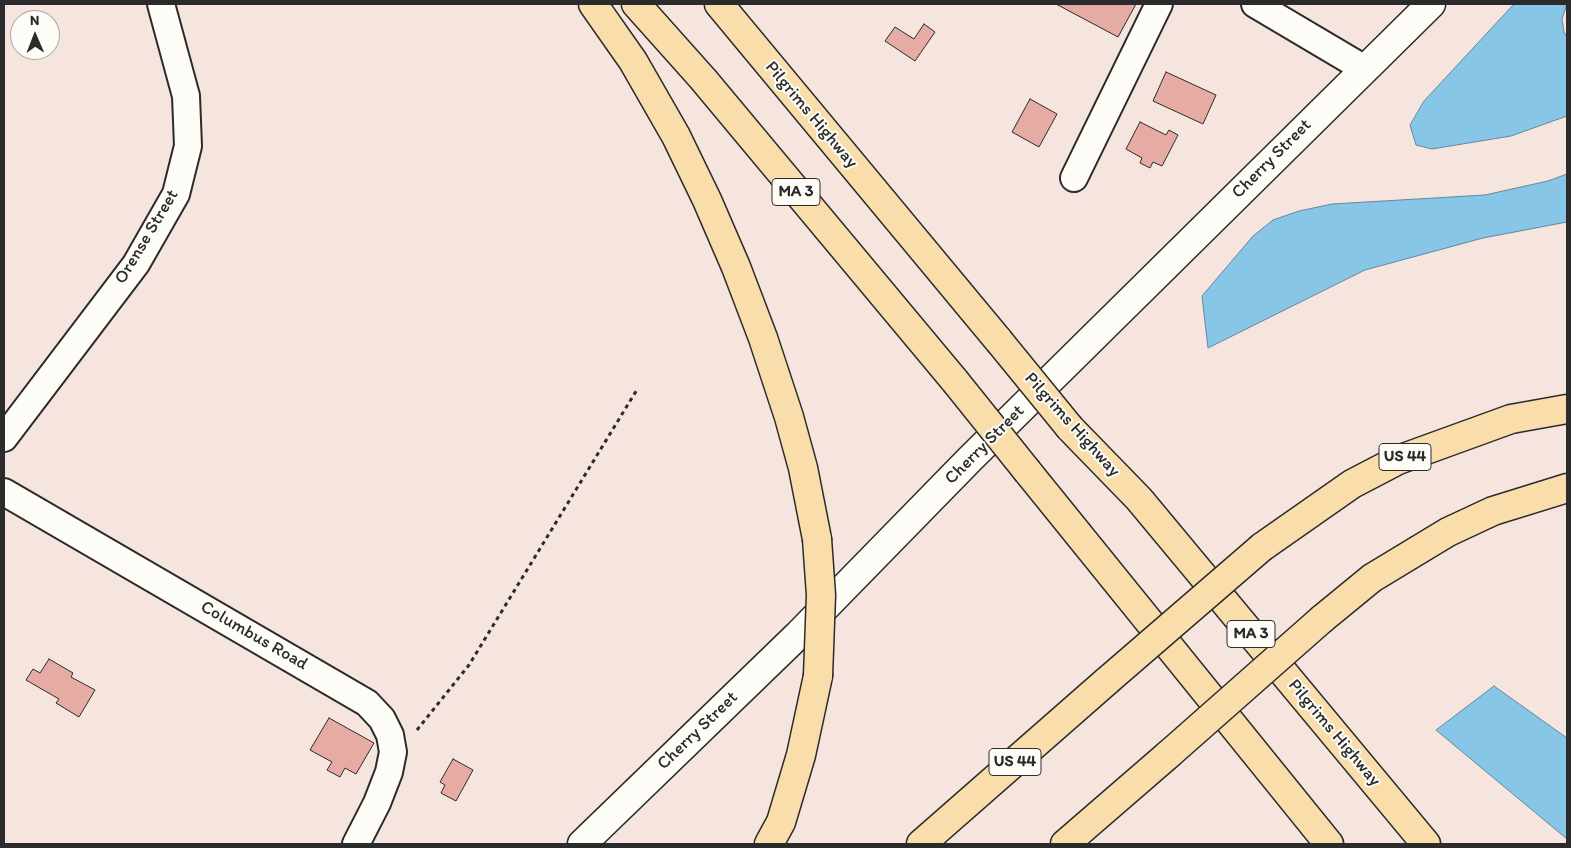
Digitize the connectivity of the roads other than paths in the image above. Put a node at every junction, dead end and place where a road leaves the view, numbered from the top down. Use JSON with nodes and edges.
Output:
{"nodes":[{"id":1,"x":160,"y":4,"type":"edge"},
{"id":2,"x":593,"y":4,"type":"edge"},
{"id":3,"x":636,"y":4,"type":"edge"},
{"id":4,"x":719,"y":4,"type":"edge"},
{"id":5,"x":1159,"y":4,"type":"edge"},
{"id":6,"x":1255,"y":4,"type":"edge"},
{"id":7,"x":1431,"y":4,"type":"edge"},
{"id":8,"x":1363,"y":68,"type":"junction"},
{"id":9,"x":1074,"y":178,"type":"dead end"},
{"id":10,"x":1567,"y":409,"type":"edge"},
{"id":11,"x":4,"y":438,"type":"edge"},
{"id":12,"x":1567,"y":488,"type":"edge"},
{"id":13,"x":4,"y":492,"type":"edge"},
{"id":14,"x":356,"y":844,"type":"edge"},
{"id":15,"x":582,"y":844,"type":"edge"},
{"id":16,"x":769,"y":844,"type":"edge"},
{"id":17,"x":921,"y":844,"type":"edge"},
{"id":18,"x":1065,"y":844,"type":"edge"},
{"id":19,"x":1329,"y":844,"type":"edge"},
{"id":20,"x":1426,"y":844,"type":"edge"}],
"edges":[{"from":1,"to":11,"type":"street","name":"Orense Street"},
{"from":2,"to":16,"type":"highway","bridge":true},
{"from":3,"to":19,"type":"highway","number":"MA 3","bridge":true},
{"from":4,"to":20,"type":"highway","name":"Pilgrims Highway","number":"MA 3","bridge":true},
{"from":5,"to":9,"type":"street"},
{"from":6,"to":8,"type":"street"},
{"from":7,"to":8,"type":"main road","name":"Cherry Street"},
{"from":8,"to":15,"type":"main road","name":"Cherry Street"},
{"from":10,"to":17,"type":"highway","number":"US 44","bridge":true},
{"from":12,"to":18,"type":"highway","bridge":true},
{"from":13,"to":14,"type":"street","name":"Columbus Road"}]}
